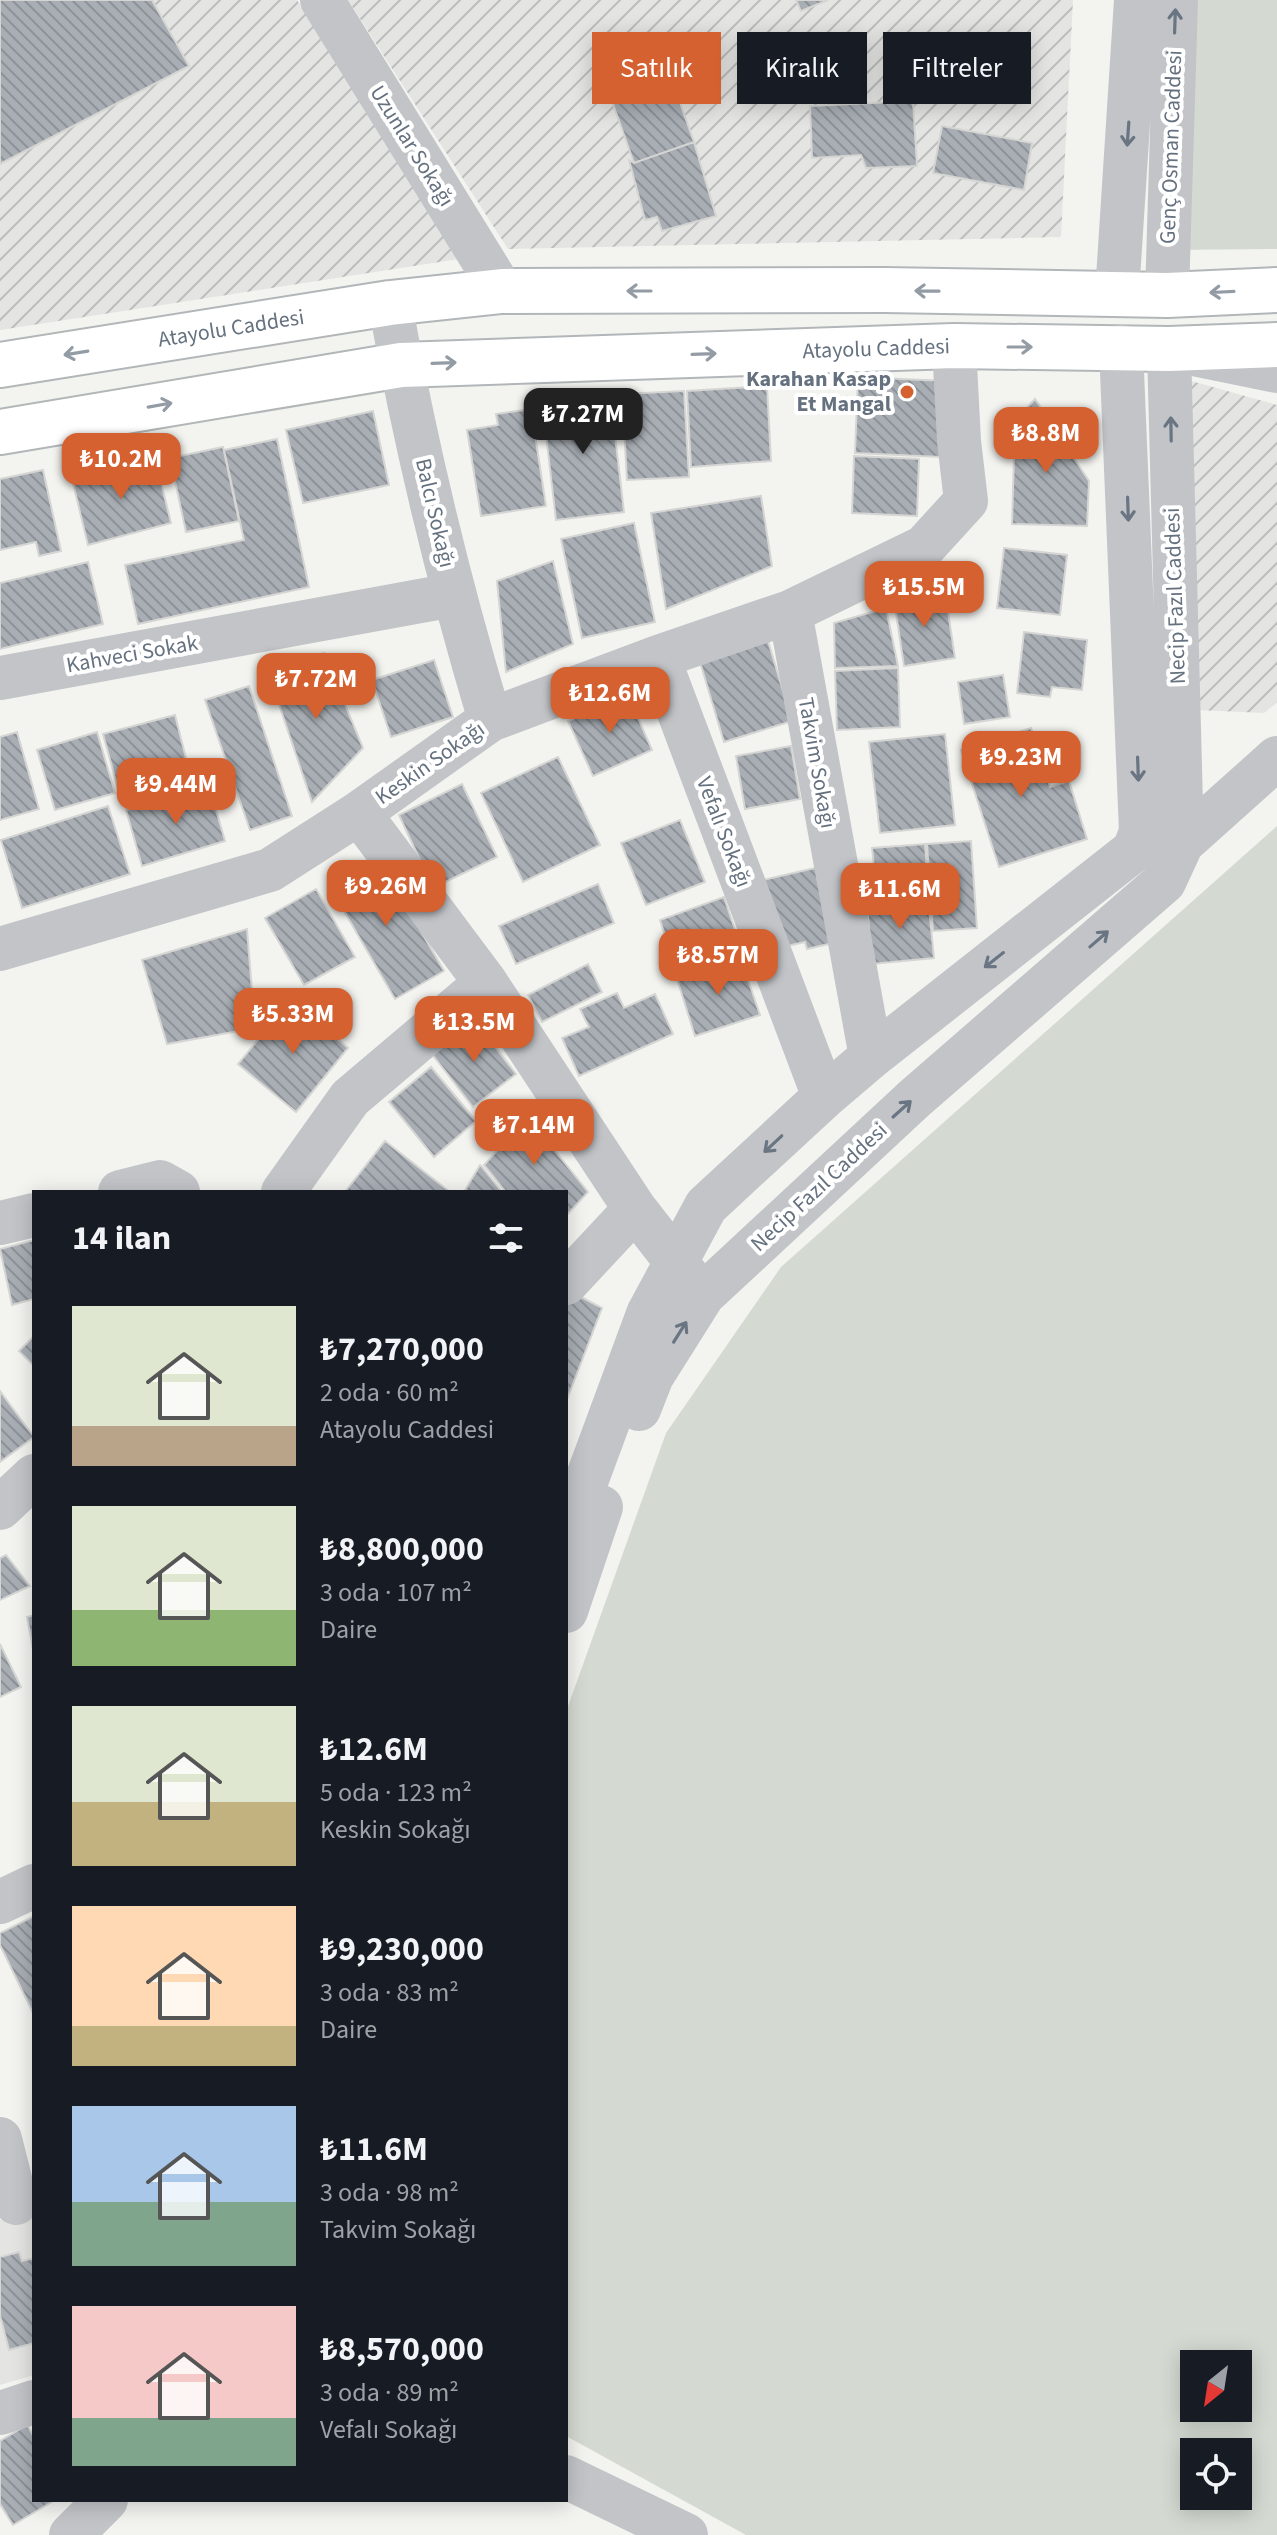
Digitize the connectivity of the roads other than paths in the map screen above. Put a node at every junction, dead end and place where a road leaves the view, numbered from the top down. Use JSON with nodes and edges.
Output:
{"nodes":[{"id":1,"x":322,"y":0,"type":"edge"},
{"id":2,"x":1136,"y":0,"type":"edge"},
{"id":3,"x":1176,"y":0,"type":"edge"},
{"id":4,"x":1277,"y":290,"type":"edge"},
{"id":5,"x":502,"y":291,"type":"junction"},
{"id":6,"x":1117,"y":294,"type":"junction"},
{"id":7,"x":1167,"y":295,"type":"junction"},
{"id":8,"x":390,"y":303,"type":"junction"},
{"id":9,"x":1277,"y":345,"type":"edge"},
{"id":10,"x":954,"y":346,"type":"junction"},
{"id":11,"x":1121,"y":347,"type":"junction"},
{"id":12,"x":1169,"y":349,"type":"junction"},
{"id":13,"x":0,"y":365,"type":"edge"},
{"id":14,"x":401,"y":365,"type":"junction"},
{"id":15,"x":1277,"y":371,"type":"edge"},
{"id":16,"x":0,"y":432,"type":"edge"},
{"id":17,"x":453,"y":595,"type":"junction"},
{"id":18,"x":790,"y":612,"type":"junction"},
{"id":19,"x":658,"y":657,"type":"junction"},
{"id":20,"x":0,"y":678,"type":"edge"},
{"id":21,"x":490,"y":720,"type":"junction"},
{"id":22,"x":1277,"y":758,"type":"edge"},
{"id":23,"x":359,"y":813,"type":"junction"},
{"id":24,"x":1141,"y":832,"type":"junction"},
{"id":25,"x":1182,"y":843,"type":"junction"},
{"id":26,"x":0,"y":949,"type":"edge"},
{"id":27,"x":486,"y":983,"type":"junction"},
{"id":28,"x":871,"y":1057,"type":"junction"},
{"id":29,"x":824,"y":1097,"type":"junction"},
{"id":30,"x":128,"y":1190,"type":"edge"},
{"id":31,"x":174,"y":1190,"type":"edge"},
{"id":32,"x":284,"y":1190,"type":"edge"},
{"id":33,"x":635,"y":1209,"type":"junction"},
{"id":34,"x":32,"y":1215,"type":"edge"},
{"id":35,"x":0,"y":1223,"type":"edge"},
{"id":36,"x":689,"y":1279,"type":"junction"},
{"id":37,"x":568,"y":1281,"type":"edge"},
{"id":38,"x":32,"y":1478,"type":"edge"},
{"id":39,"x":0,"y":1508,"type":"edge"},
{"id":40,"x":568,"y":1531,"type":"edge"},
{"id":41,"x":568,"y":1605,"type":"edge"},
{"id":42,"x":32,"y":1887,"type":"edge"},
{"id":43,"x":0,"y":1902,"type":"edge"},
{"id":44,"x":0,"y":2139,"type":"edge"},
{"id":45,"x":17,"y":2202,"type":"edge"},
{"id":46,"x":32,"y":2403,"type":"edge"},
{"id":47,"x":0,"y":2413,"type":"edge"},
{"id":48,"x":568,"y":2478,"type":"edge"},
{"id":49,"x":104,"y":2502,"type":"edge"},
{"id":50,"x":71,"y":2535,"type":"edge"},
{"id":51,"x":686,"y":2535,"type":"edge"}],
"edges":[{"from":1,"to":5,"type":"street","name":"Uzunlar Sokağı"},
{"from":2,"to":6,"type":"street","name":"Genç Osman Caddesi","one_way":true},
{"from":7,"to":3,"type":"street","name":"Genç Osman Caddesi","one_way":true},
{"from":4,"to":7,"type":"main road","name":"Atayolu Caddesi","one_way":true},
{"from":6,"to":5,"type":"main road","name":"Atayolu Caddesi","one_way":true},
{"from":5,"to":8,"type":"main road","name":"Atayolu Caddesi"},
{"from":6,"to":7,"type":"main road","name":"Atayolu Caddesi"},
{"from":6,"to":11,"type":"main road"},
{"from":7,"to":12,"type":"main road"},
{"from":8,"to":13,"type":"main road","name":"Atayolu Caddesi","one_way":true},
{"from":8,"to":14,"type":"street","name":"Balcı Sokağı"},
{"from":9,"to":12,"type":"main road","name":"Atayolu Caddesi"},
{"from":10,"to":11,"type":"main road","name":"Atayolu Caddesi","one_way":true},
{"from":14,"to":10,"type":"main road","name":"Atayolu Caddesi","one_way":true},
{"from":10,"to":18,"type":"street","name":"Keskin Sokağı"},
{"from":11,"to":12,"type":"main road","name":"Atayolu Caddesi"},
{"from":11,"to":24,"type":"street","name":"Necip Fazıl Caddesi","one_way":true},
{"from":12,"to":15,"type":"street"},
{"from":25,"to":12,"type":"street","name":"Necip Fazıl Caddesi","one_way":true},
{"from":16,"to":14,"type":"main road","name":"Atayolu Caddesi","one_way":true},
{"from":14,"to":17,"type":"street","name":"Balcı Sokağı"},
{"from":17,"to":20,"type":"street","name":"Kahveci Sokak"},
{"from":17,"to":21,"type":"street","name":"Balcı Sokağı"},
{"from":18,"to":19,"type":"street","name":"Keskin Sokağı"},
{"from":18,"to":28,"type":"street","name":"Takvim Sokağı"},
{"from":19,"to":21,"type":"street","name":"Keskin Sokağı"},
{"from":19,"to":29,"type":"street","name":"Vefalı Sokağı"},
{"from":21,"to":23,"type":"street","name":"Keskin Sokağı"},
{"from":22,"to":25,"type":"street","name":"Necip Fazıl Caddesi"},
{"from":23,"to":26,"type":"street","name":"Keskin Sokağı"},
{"from":23,"to":27,"type":"street","name":"Keskin Sokağı"},
{"from":24,"to":25,"type":"street"},
{"from":24,"to":28,"type":"street","name":"Necip Fazıl Caddesi","one_way":true},
{"from":36,"to":25,"type":"street","name":"Necip Fazıl Caddesi","one_way":true},
{"from":27,"to":32,"type":"street"},
{"from":27,"to":33,"type":"street","name":"Keskin Sokağı"},
{"from":28,"to":29,"type":"street","name":"Necip Fazıl Caddesi"},
{"from":29,"to":36,"type":"street","name":"Necip Fazıl Caddesi","one_way":true},
{"from":30,"to":31,"type":"street"},
{"from":33,"to":36,"type":"street","name":"Keskin Sokağı"},
{"from":33,"to":37,"type":"street"},
{"from":34,"to":35,"type":"street"},
{"from":36,"to":40,"type":"street","name":"Necip Fazıl Caddesi"},
{"from":41,"to":36,"type":"street","name":"Necip Fazıl Caddesi","one_way":true},
{"from":38,"to":39,"type":"street"},
{"from":42,"to":43,"type":"street"},
{"from":44,"to":45,"type":"street"},
{"from":46,"to":47,"type":"street"},
{"from":48,"to":51,"type":"street"},
{"from":49,"to":50,"type":"street"}]}
